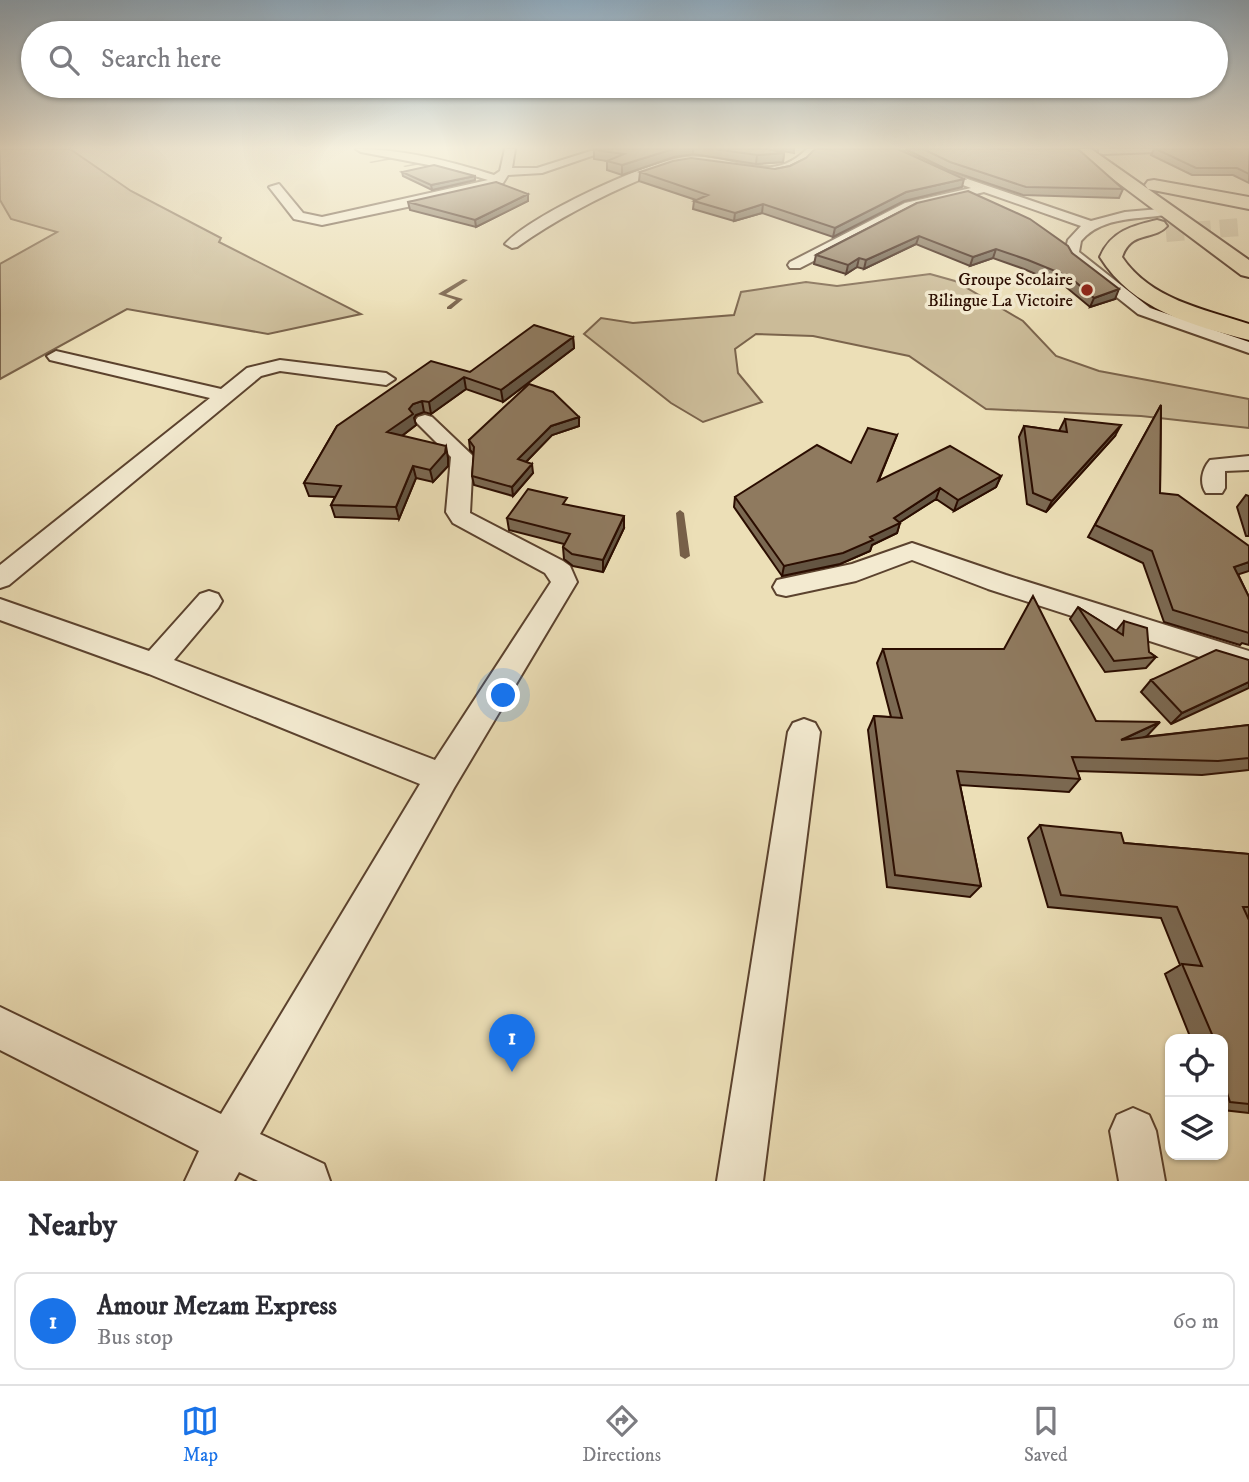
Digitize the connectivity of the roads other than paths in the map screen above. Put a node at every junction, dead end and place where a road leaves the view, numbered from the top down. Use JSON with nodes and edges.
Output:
{"nodes":[{"id":1,"x":289,"y":204,"type":"edge"},
{"id":2,"x":406,"y":204,"type":"edge"},
{"id":3,"x":576,"y":204,"type":"edge"},
{"id":4,"x":918,"y":204,"type":"edge"},
{"id":5,"x":1028,"y":204,"type":"edge"},
{"id":6,"x":1142,"y":204,"type":"edge"},
{"id":7,"x":1181,"y":204,"type":"edge"},
{"id":8,"x":875,"y":223,"type":"junction"},
{"id":9,"x":1163,"y":223,"type":"junction"},
{"id":10,"x":1091,"y":225,"type":"junction"},
{"id":11,"x":894,"y":229,"type":"edge"},
{"id":12,"x":512,"y":244,"type":"dead end"},
{"id":13,"x":1249,"y":253,"type":"edge"},
{"id":14,"x":795,"y":265,"type":"dead end"},
{"id":15,"x":1249,"y":270,"type":"edge"},
{"id":16,"x":1236,"y":304,"type":"dead end"},
{"id":17,"x":1249,"y":332,"type":"edge"},
{"id":18,"x":1249,"y":348,"type":"edge"},
{"id":19,"x":56,"y":356,"type":"dead end"},
{"id":20,"x":386,"y":379,"type":"dead end"},
{"id":21,"x":225,"y":396,"type":"junction"},
{"id":22,"x":425,"y":421,"type":"dead end"},
{"id":23,"x":1249,"y":463,"type":"edge"},
{"id":24,"x":1214,"y":488,"type":"dead end"},
{"id":25,"x":0,"y":579,"type":"edge"},
{"id":26,"x":786,"y":587,"type":"dead end"},
{"id":27,"x":209,"y":601,"type":"dead end"},
{"id":28,"x":0,"y":609,"type":"edge"},
{"id":29,"x":1249,"y":662,"type":"edge"},
{"id":30,"x":159,"y":666,"type":"junction"},
{"id":31,"x":804,"y":732,"type":"dead end"},
{"id":32,"x":442,"y":778,"type":"junction"},
{"id":33,"x":0,"y":1028,"type":"edge"},
{"id":34,"x":1133,"y":1130,"type":"dead end"},
{"id":35,"x":231,"y":1141,"type":"junction"},
{"id":36,"x":208,"y":1181,"type":"edge"},
{"id":37,"x":307,"y":1181,"type":"edge"},
{"id":38,"x":740,"y":1181,"type":"edge"},
{"id":39,"x":1142,"y":1181,"type":"edge"}],
"edges":[{"from":1,"to":2,"type":"street"},
{"from":3,"to":12,"type":"street"},
{"from":4,"to":8,"type":"street"},
{"from":5,"to":10,"type":"street"},
{"from":6,"to":9,"type":"highway"},
{"from":7,"to":13,"type":"highway"},
{"from":8,"to":11,"type":"street"},
{"from":8,"to":14,"type":"street"},
{"from":9,"to":10,"type":"street"},
{"from":9,"to":15,"type":"highway"},
{"from":9,"to":16,"type":"highway"},
{"from":9,"to":17,"type":"highway"},
{"from":10,"to":18,"type":"street"},
{"from":19,"to":21,"type":"street"},
{"from":20,"to":21,"type":"street"},
{"from":21,"to":25,"type":"street"},
{"from":22,"to":32,"type":"street"},
{"from":23,"to":24,"type":"street"},
{"from":26,"to":29,"type":"street"},
{"from":27,"to":30,"type":"street"},
{"from":28,"to":30,"type":"street"},
{"from":30,"to":32,"type":"street"},
{"from":31,"to":38,"type":"street"},
{"from":32,"to":35,"type":"street"},
{"from":33,"to":35,"type":"street"},
{"from":34,"to":39,"type":"street"},
{"from":35,"to":36,"type":"street"},
{"from":35,"to":37,"type":"street"}]}
